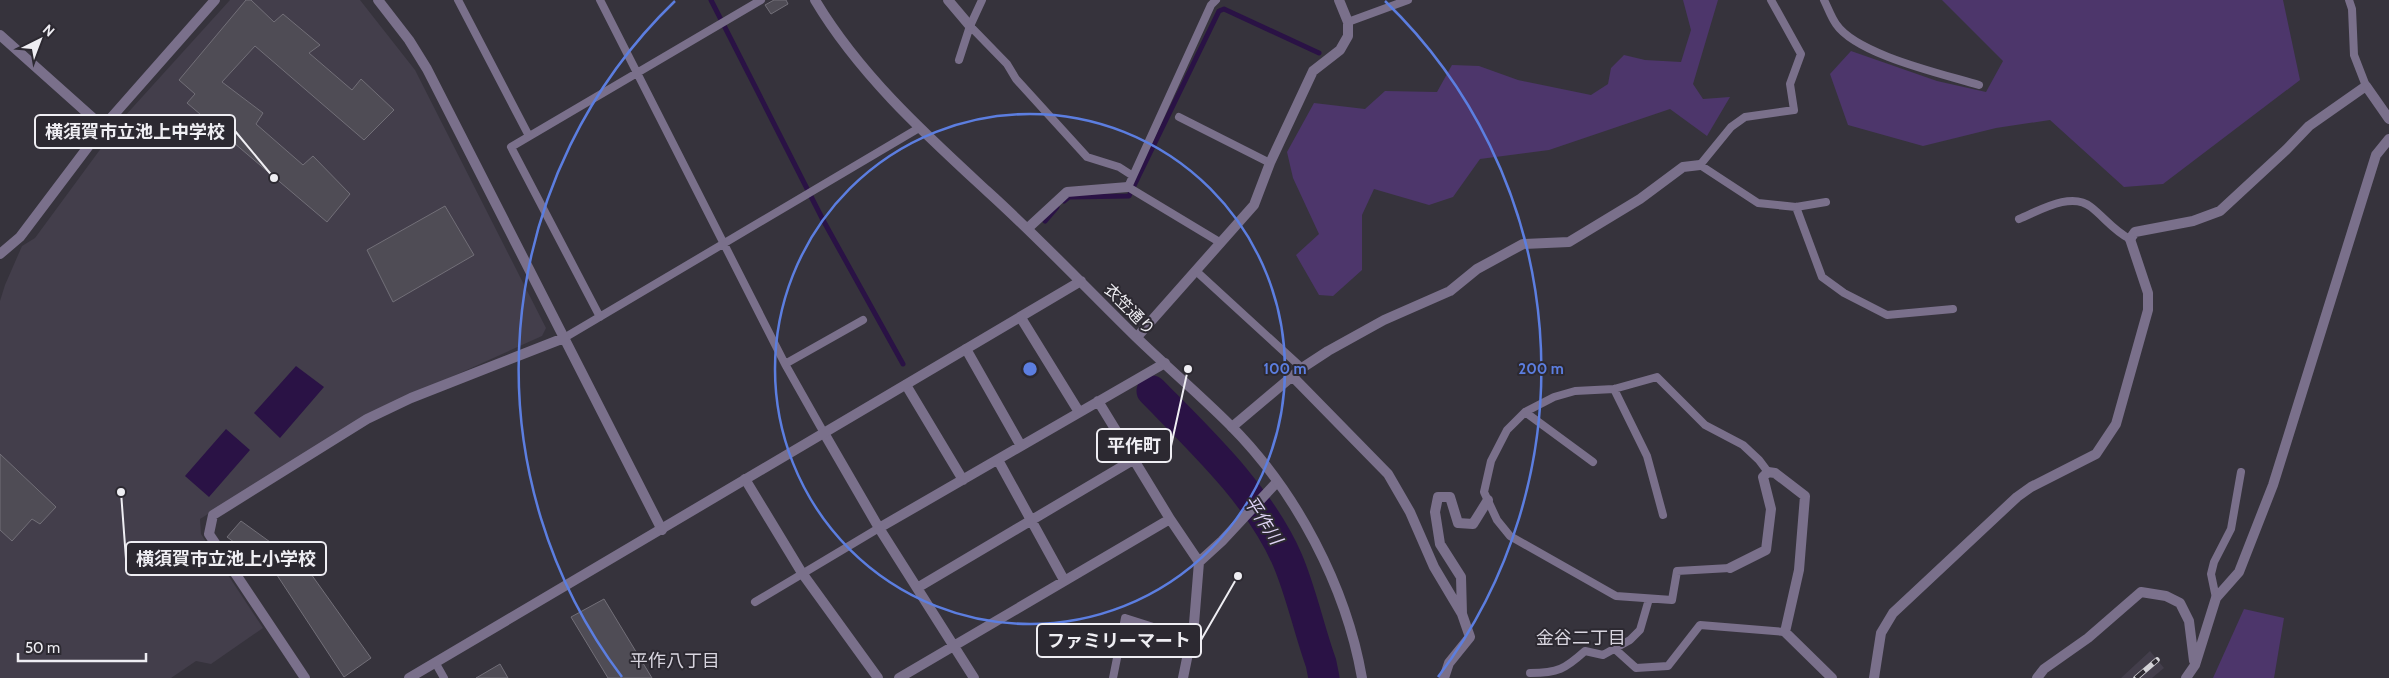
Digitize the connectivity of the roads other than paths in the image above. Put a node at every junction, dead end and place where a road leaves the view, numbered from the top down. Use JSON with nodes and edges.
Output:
{"nodes":[{"id":1,"x":215,"y":0,"type":"edge"},
{"id":2,"x":378,"y":0,"type":"edge"},
{"id":3,"x":458,"y":0,"type":"edge"},
{"id":4,"x":600,"y":0,"type":"edge"},
{"id":5,"x":761,"y":0,"type":"edge"},
{"id":6,"x":815,"y":0,"type":"edge"},
{"id":7,"x":948,"y":0,"type":"edge"},
{"id":8,"x":982,"y":0,"type":"edge"},
{"id":9,"x":1216,"y":0,"type":"edge"},
{"id":10,"x":1339,"y":0,"type":"edge"},
{"id":11,"x":1408,"y":0,"type":"edge"},
{"id":12,"x":1771,"y":0,"type":"edge"},
{"id":13,"x":1824,"y":0,"type":"edge"},
{"id":14,"x":2348,"y":0,"type":"edge"},
{"id":15,"x":1348,"y":22,"type":"junction"},
{"id":16,"x":970,"y":26,"type":"junction"},
{"id":17,"x":0,"y":35,"type":"edge"},
{"id":18,"x":959,"y":60,"type":"dead end"},
{"id":19,"x":637,"y":73,"type":"junction"},
{"id":20,"x":1979,"y":84,"type":"dead end"},
{"id":21,"x":2366,"y":86,"type":"junction"},
{"id":22,"x":1179,"y":117,"type":"dead end"},
{"id":23,"x":2389,"y":119,"type":"edge"},
{"id":24,"x":103,"y":127,"type":"junction"},
{"id":25,"x":919,"y":128,"type":"junction"},
{"id":26,"x":529,"y":136,"type":"junction"},
{"id":27,"x":2389,"y":139,"type":"edge"},
{"id":28,"x":1270,"y":163,"type":"junction"},
{"id":29,"x":1700,"y":165,"type":"junction"},
{"id":30,"x":1133,"y":176,"type":"junction"},
{"id":31,"x":1128,"y":187,"type":"junction"},
{"id":32,"x":1826,"y":202,"type":"dead end"},
{"id":33,"x":1796,"y":207,"type":"junction"},
{"id":34,"x":2019,"y":220,"type":"dead end"},
{"id":35,"x":1028,"y":228,"type":"junction"},
{"id":36,"x":2130,"y":239,"type":"junction"},
{"id":37,"x":1221,"y":242,"type":"junction"},
{"id":38,"x":724,"y":244,"type":"junction"},
{"id":39,"x":0,"y":254,"type":"edge"},
{"id":40,"x":1196,"y":271,"type":"junction"},
{"id":41,"x":1081,"y":281,"type":"junction"},
{"id":42,"x":1953,"y":309,"type":"dead end"},
{"id":43,"x":600,"y":317,"type":"junction"},
{"id":44,"x":1021,"y":318,"type":"junction"},
{"id":45,"x":863,"y":320,"type":"dead end"},
{"id":46,"x":1136,"y":337,"type":"junction"},
{"id":47,"x":564,"y":338,"type":"junction"},
{"id":48,"x":966,"y":350,"type":"junction"},
{"id":49,"x":1165,"y":363,"type":"junction"},
{"id":50,"x":786,"y":364,"type":"junction"},
{"id":51,"x":1302,"y":368,"type":"junction"},
{"id":52,"x":1292,"y":377,"type":"junction"},
{"id":53,"x":906,"y":385,"type":"junction"},
{"id":54,"x":1614,"y":389,"type":"junction"},
{"id":55,"x":1098,"y":401,"type":"junction"},
{"id":56,"x":1079,"y":412,"type":"junction"},
{"id":57,"x":1525,"y":412,"type":"junction"},
{"id":58,"x":1232,"y":427,"type":"junction"},
{"id":59,"x":824,"y":433,"type":"junction"},
{"id":60,"x":1021,"y":446,"type":"junction"},
{"id":61,"x":998,"y":460,"type":"junction"},
{"id":62,"x":1133,"y":460,"type":"junction"},
{"id":63,"x":1593,"y":462,"type":"dead end"},
{"id":64,"x":1768,"y":472,"type":"junction"},
{"id":65,"x":2241,"y":472,"type":"dead end"},
{"id":66,"x":744,"y":479,"type":"junction"},
{"id":67,"x":963,"y":480,"type":"junction"},
{"id":68,"x":1277,"y":482,"type":"junction"},
{"id":69,"x":1488,"y":500,"type":"junction"},
{"id":70,"x":1663,"y":515,"type":"dead end"},
{"id":71,"x":1170,"y":519,"type":"junction"},
{"id":72,"x":1030,"y":520,"type":"junction"},
{"id":73,"x":879,"y":528,"type":"junction"},
{"id":74,"x":662,"y":530,"type":"junction"},
{"id":75,"x":1199,"y":562,"type":"junction"},
{"id":76,"x":1730,"y":568,"type":"joint"},
{"id":77,"x":802,"y":573,"type":"junction"},
{"id":78,"x":1064,"y":580,"type":"junction"},
{"id":79,"x":917,"y":588,"type":"junction"},
{"id":80,"x":1649,"y":598,"type":"junction"},
{"id":81,"x":2216,"y":598,"type":"junction"},
{"id":82,"x":755,"y":602,"type":"dead end"},
{"id":83,"x":1462,"y":614,"type":"junction"},
{"id":84,"x":1785,"y":632,"type":"junction"},
{"id":85,"x":1191,"y":639,"type":"junction"},
{"id":86,"x":953,"y":645,"type":"junction"},
{"id":87,"x":1616,"y":650,"type":"junction"},
{"id":88,"x":435,"y":662,"type":"junction"},
{"id":89,"x":2195,"y":665,"type":"junction"},
{"id":90,"x":1530,"y":673,"type":"dead end"},
{"id":91,"x":305,"y":678,"type":"edge"},
{"id":92,"x":409,"y":678,"type":"edge"},
{"id":93,"x":444,"y":678,"type":"edge"},
{"id":94,"x":878,"y":678,"type":"edge"},
{"id":95,"x":899,"y":678,"type":"edge"},
{"id":96,"x":974,"y":678,"type":"edge"},
{"id":97,"x":1113,"y":678,"type":"edge"},
{"id":98,"x":1183,"y":678,"type":"edge"},
{"id":99,"x":1362,"y":678,"type":"edge"},
{"id":100,"x":1444,"y":678,"type":"edge"},
{"id":101,"x":1832,"y":678,"type":"edge"},
{"id":102,"x":1874,"y":678,"type":"edge"},
{"id":103,"x":2037,"y":678,"type":"edge"},
{"id":104,"x":2186,"y":678,"type":"edge"}],
"edges":[{"from":1,"to":24,"type":"street"},
{"from":2,"to":47,"type":"street"},
{"from":3,"to":26,"type":"lane"},
{"from":4,"to":19,"type":"lane"},
{"from":5,"to":19,"type":"lane"},
{"from":6,"to":25,"type":"street","name":"衣笠通り"},
{"from":7,"to":16,"type":"street"},
{"from":8,"to":16,"type":"lane"},
{"from":9,"to":30,"type":"lane"},
{"from":10,"to":15,"type":"street"},
{"from":11,"to":15,"type":"lane"},
{"from":12,"to":29,"type":"lane"},
{"from":13,"to":20,"type":"lane"},
{"from":14,"to":21,"type":"lane"},
{"from":15,"to":28,"type":"street"},
{"from":16,"to":18,"type":"lane"},
{"from":16,"to":30,"type":"lane"},
{"from":17,"to":24,"type":"street"},
{"from":19,"to":26,"type":"lane"},
{"from":19,"to":38,"type":"lane"},
{"from":21,"to":23,"type":"street"},
{"from":21,"to":36,"type":"street"},
{"from":22,"to":28,"type":"lane"},
{"from":24,"to":39,"type":"street"},
{"from":25,"to":35,"type":"street","name":"衣笠通り"},
{"from":25,"to":38,"type":"lane"},
{"from":26,"to":43,"type":"lane"},
{"from":27,"to":81,"type":"street"},
{"from":28,"to":37,"type":"street"},
{"from":29,"to":33,"type":"lane"},
{"from":29,"to":51,"type":"street"},
{"from":30,"to":31,"type":"lane"},
{"from":31,"to":35,"type":"street"},
{"from":31,"to":37,"type":"lane"},
{"from":32,"to":33,"type":"lane"},
{"from":33,"to":42,"type":"lane"},
{"from":34,"to":36,"type":"lane"},
{"from":35,"to":41,"type":"street","name":"衣笠通り"},
{"from":36,"to":102,"type":"street"},
{"from":37,"to":40,"type":"street"},
{"from":38,"to":43,"type":"lane"},
{"from":38,"to":50,"type":"lane"},
{"from":40,"to":46,"type":"street"},
{"from":40,"to":51,"type":"lane"},
{"from":41,"to":44,"type":"street"},
{"from":41,"to":46,"type":"street","name":"衣笠通り"},
{"from":43,"to":47,"type":"lane"},
{"from":44,"to":48,"type":"street"},
{"from":44,"to":56,"type":"street"},
{"from":45,"to":50,"type":"lane"},
{"from":46,"to":49,"type":"street","name":"衣笠通り"},
{"from":47,"to":74,"type":"street"},
{"from":47,"to":91,"type":"street"},
{"from":48,"to":53,"type":"street"},
{"from":48,"to":60,"type":"street"},
{"from":49,"to":55,"type":"street"},
{"from":49,"to":58,"type":"street","name":"衣笠通り"},
{"from":50,"to":59,"type":"lane"},
{"from":51,"to":52,"type":"street"},
{"from":52,"to":58,"type":"street"},
{"from":52,"to":83,"type":"street"},
{"from":53,"to":59,"type":"street"},
{"from":53,"to":67,"type":"street"},
{"from":54,"to":57,"type":"lane"},
{"from":54,"to":64,"type":"lane"},
{"from":54,"to":70,"type":"lane"},
{"from":55,"to":56,"type":"street"},
{"from":55,"to":62,"type":"street"},
{"from":56,"to":60,"type":"street"},
{"from":57,"to":63,"type":"lane"},
{"from":57,"to":69,"type":"lane"},
{"from":58,"to":68,"type":"street","name":"衣笠通り"},
{"from":59,"to":66,"type":"street"},
{"from":59,"to":73,"type":"street"},
{"from":60,"to":61,"type":"street"},
{"from":61,"to":67,"type":"street"},
{"from":61,"to":72,"type":"street"},
{"from":62,"to":71,"type":"street"},
{"from":62,"to":72,"type":"street"},
{"from":64,"to":76,"type":"street"},
{"from":64,"to":84,"type":"street"},
{"from":65,"to":81,"type":"lane"},
{"from":66,"to":74,"type":"street"},
{"from":66,"to":77,"type":"street"},
{"from":67,"to":73,"type":"street"},
{"from":68,"to":75,"type":"street"},
{"from":68,"to":99,"type":"street","name":"衣笠通り"},
{"from":69,"to":80,"type":"lane"},
{"from":69,"to":83,"type":"street"},
{"from":71,"to":75,"type":"street"},
{"from":71,"to":78,"type":"street"},
{"from":72,"to":78,"type":"street"},
{"from":72,"to":79,"type":"street"},
{"from":73,"to":77,"type":"lane"},
{"from":73,"to":79,"type":"street"},
{"from":74,"to":88,"type":"street"},
{"from":75,"to":85,"type":"street"},
{"from":76,"to":80,"type":"lane"},
{"from":77,"to":82,"type":"lane"},
{"from":77,"to":94,"type":"street"},
{"from":78,"to":86,"type":"street"},
{"from":79,"to":86,"type":"street"},
{"from":80,"to":87,"type":"lane"},
{"from":81,"to":89,"type":"street"},
{"from":83,"to":100,"type":"street"},
{"from":84,"to":87,"type":"lane"},
{"from":84,"to":101,"type":"street"},
{"from":85,"to":97,"type":"lane"},
{"from":85,"to":98,"type":"street"},
{"from":86,"to":95,"type":"street"},
{"from":86,"to":96,"type":"street"},
{"from":87,"to":90,"type":"lane"},
{"from":88,"to":92,"type":"street"},
{"from":88,"to":93,"type":"lane"},
{"from":89,"to":103,"type":"street"},
{"from":89,"to":104,"type":"street"}]}
